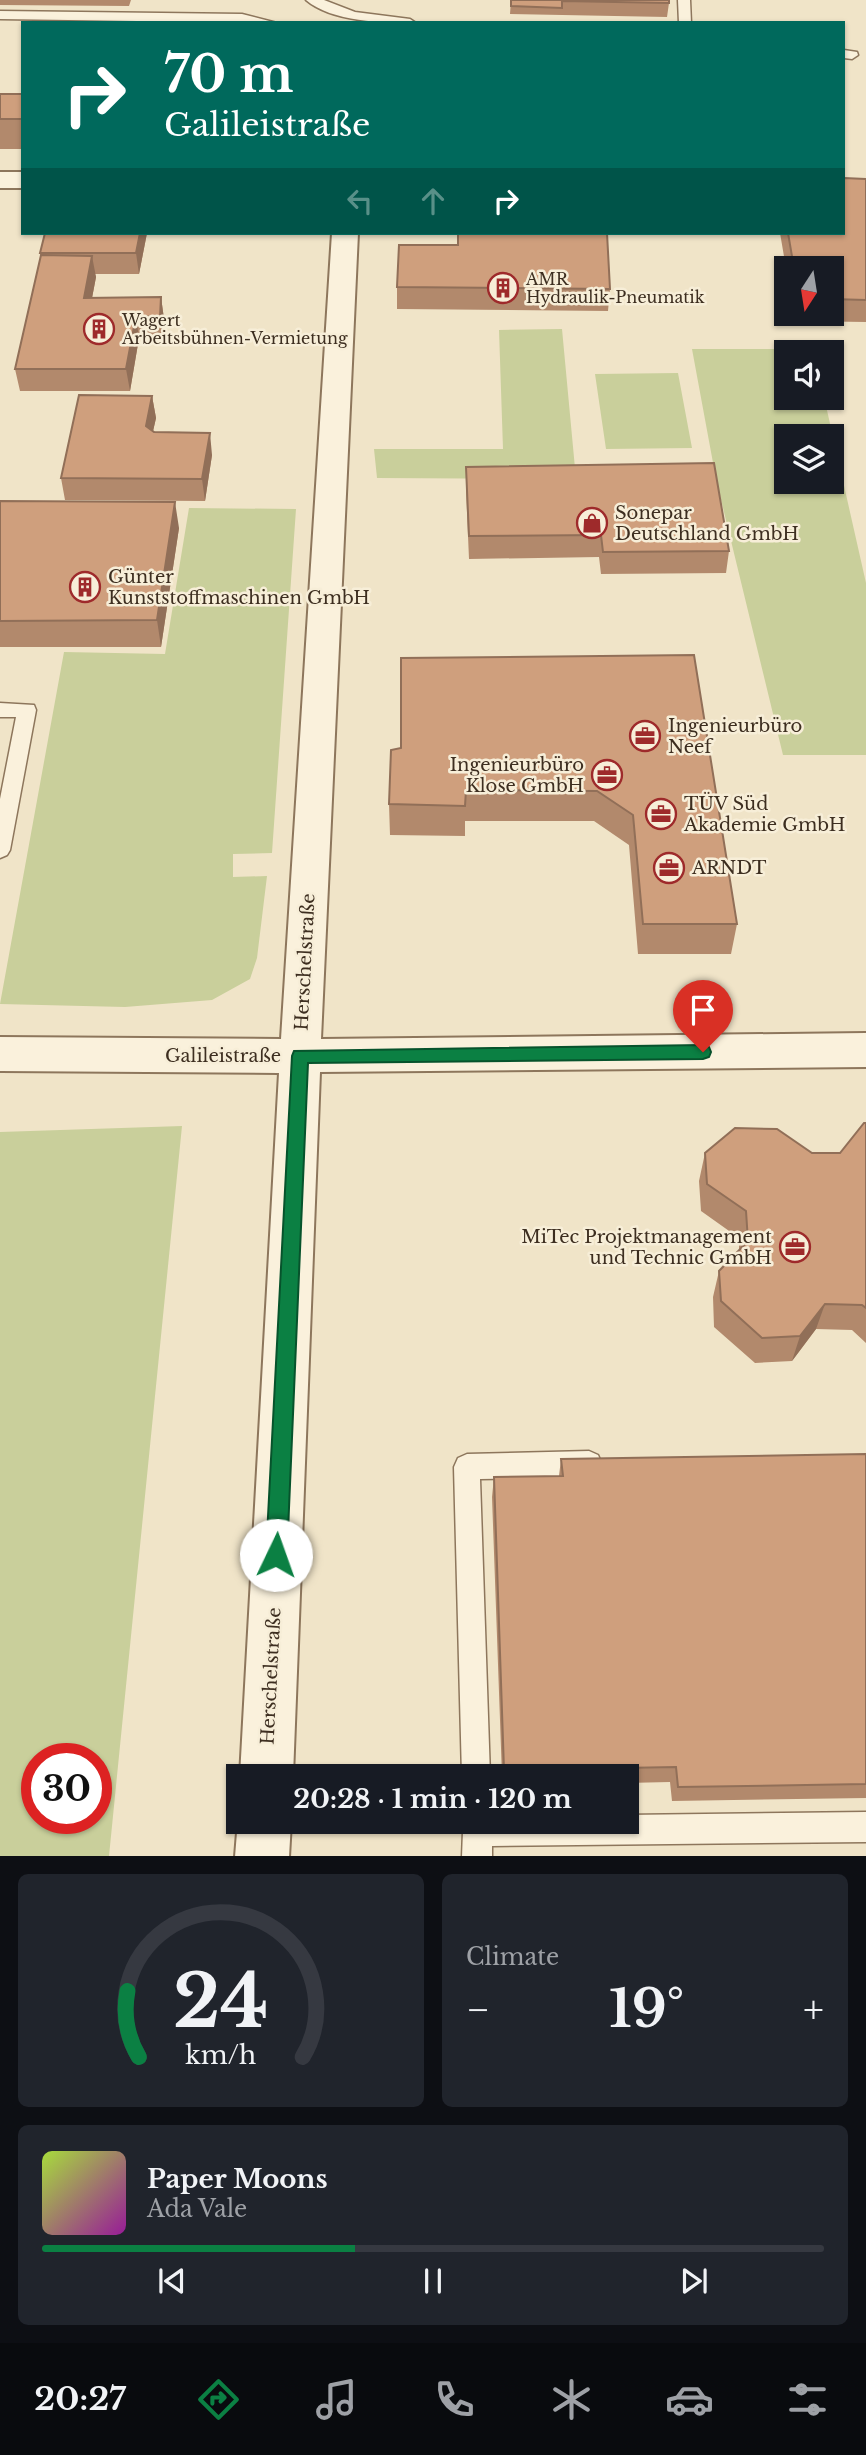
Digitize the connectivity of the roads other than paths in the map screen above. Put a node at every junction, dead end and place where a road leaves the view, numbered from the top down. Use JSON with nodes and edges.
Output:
{"nodes":[{"id":1,"x":312,"y":0,"type":"edge"},
{"id":2,"x":684,"y":0,"type":"edge"},
{"id":3,"x":0,"y":15,"type":"edge"},
{"id":4,"x":266,"y":21,"type":"edge"},
{"id":5,"x":396,"y":21,"type":"edge"},
{"id":6,"x":685,"y":21,"type":"edge"},
{"id":7,"x":0,"y":180,"type":"edge"},
{"id":8,"x":21,"y":180,"type":"edge"},
{"id":9,"x":345,"y":235,"type":"edge"},
{"id":10,"x":0,"y":710,"type":"edge"},
{"id":11,"x":0,"y":850,"type":"edge"},
{"id":12,"x":866,"y":1050,"type":"edge"},
{"id":13,"x":0,"y":1054,"type":"edge"},
{"id":14,"x":300,"y":1056,"type":"junction"},
{"id":15,"x":619,"y":1463,"type":"edge"},
{"id":16,"x":267,"y":1764,"type":"edge"},
{"id":17,"x":476,"y":1764,"type":"edge"},
{"id":18,"x":866,"y":1827,"type":"edge"},
{"id":19,"x":263,"y":1834,"type":"edge"},
{"id":20,"x":477,"y":1836,"type":"edge"},
{"id":21,"x":262,"y":1856,"type":"edge"}],
"edges":[{"from":1,"to":5,"type":"lane"},
{"from":2,"to":6,"type":"lane"},
{"from":3,"to":4,"type":"lane"},
{"from":7,"to":8,"type":"street"},
{"from":9,"to":14,"type":"street","name":"Herschelstraße"},
{"from":10,"to":11,"type":"lane"},
{"from":12,"to":14,"type":"street","name":"Galileistraße"},
{"from":13,"to":14,"type":"street","name":"Galileistraße"},
{"from":14,"to":16,"type":"street","name":"Herschelstraße"},
{"from":15,"to":17,"type":"lane"},
{"from":18,"to":20,"type":"lane"},
{"from":19,"to":21,"type":"street"}]}
